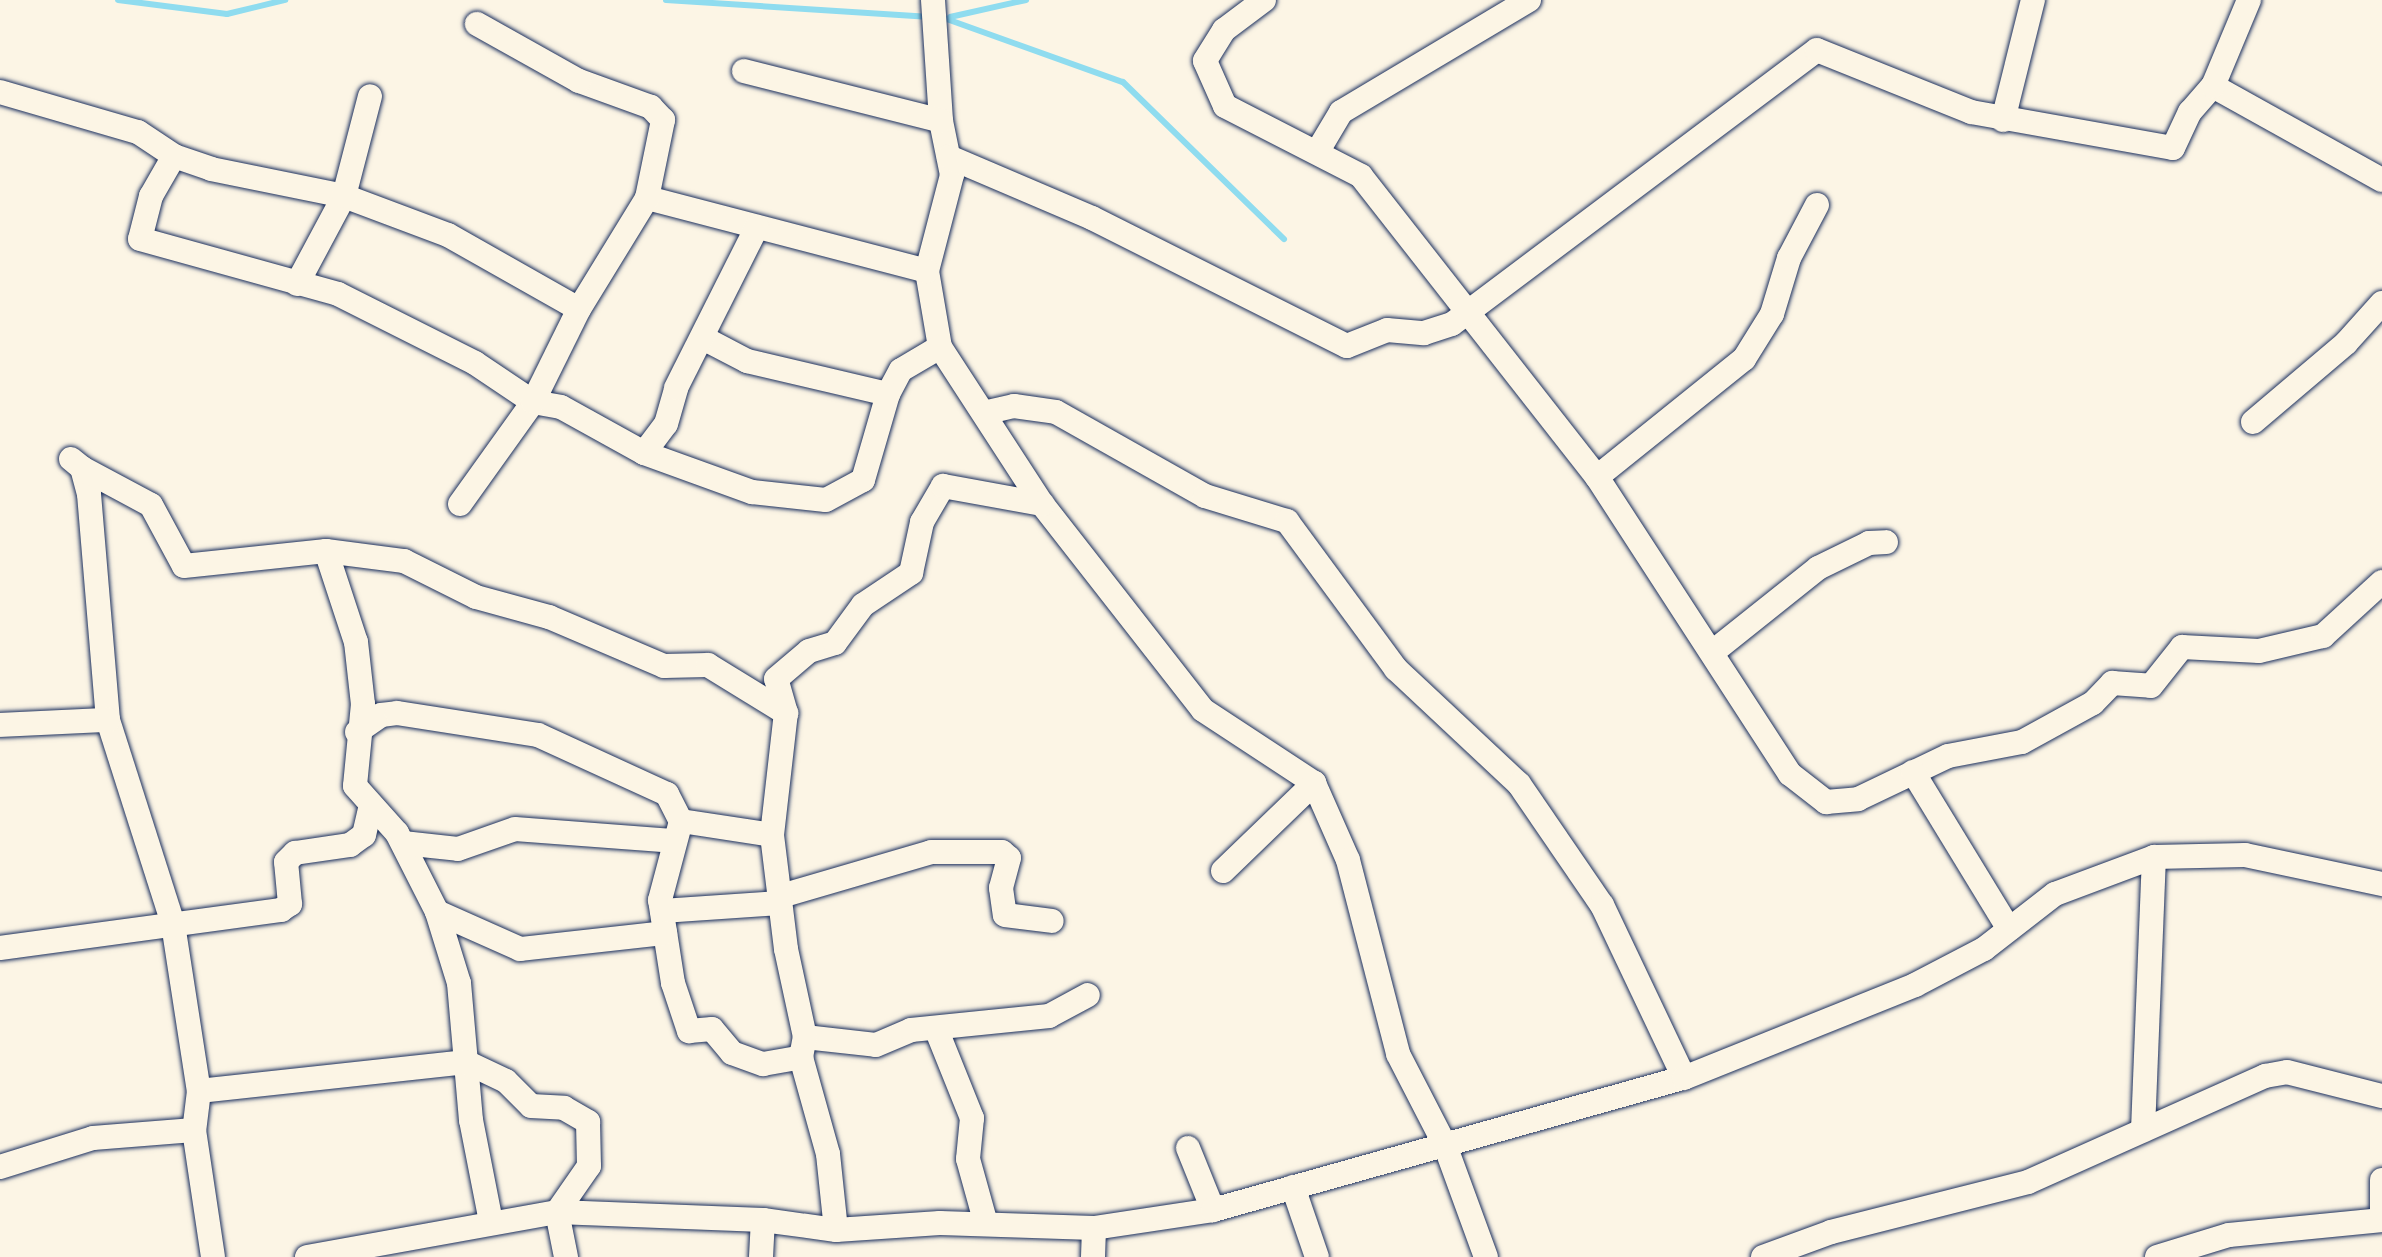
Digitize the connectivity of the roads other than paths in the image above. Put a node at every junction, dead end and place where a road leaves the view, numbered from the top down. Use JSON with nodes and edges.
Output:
{"nodes":[{"id":1,"x":933,"y":0,"type":"edge"},
{"id":2,"x":1264,"y":0,"type":"edge"},
{"id":3,"x":1529,"y":0,"type":"edge"},
{"id":4,"x":2033,"y":0,"type":"edge"},
{"id":5,"x":2249,"y":0,"type":"edge"},
{"id":6,"x":477,"y":24,"type":"dead end"},
{"id":7,"x":744,"y":71,"type":"dead end"},
{"id":8,"x":2213,"y":86,"type":"junction"},
{"id":9,"x":0,"y":92,"type":"edge"},
{"id":10,"x":370,"y":96,"type":"dead end"},
{"id":11,"x":2003,"y":120,"type":"junction"},
{"id":12,"x":940,"y":121,"type":"junction"},
{"id":13,"x":1319,"y":149,"type":"junction"},
{"id":14,"x":174,"y":156,"type":"junction"},
{"id":15,"x":949,"y":157,"type":"junction"},
{"id":16,"x":2382,"y":180,"type":"edge"},
{"id":17,"x":344,"y":197,"type":"junction"},
{"id":18,"x":647,"y":198,"type":"junction"},
{"id":19,"x":1817,"y":205,"type":"dead end"},
{"id":20,"x":757,"y":227,"type":"junction"},
{"id":21,"x":927,"y":271,"type":"junction"},
{"id":22,"x":297,"y":284,"type":"junction"},
{"id":23,"x":2382,"y":303,"type":"edge"},
{"id":24,"x":579,"y":309,"type":"junction"},
{"id":25,"x":1464,"y":309,"type":"junction"},
{"id":26,"x":703,"y":338,"type":"junction"},
{"id":27,"x":940,"y":346,"type":"junction"},
{"id":28,"x":887,"y":394,"type":"junction"},
{"id":29,"x":533,"y":402,"type":"junction"},
{"id":30,"x":988,"y":412,"type":"junction"},
{"id":31,"x":2253,"y":422,"type":"dead end"},
{"id":32,"x":643,"y":453,"type":"junction"},
{"id":33,"x":1597,"y":477,"type":"junction"},
{"id":34,"x":460,"y":504,"type":"dead end"},
{"id":35,"x":1042,"y":504,"type":"junction"},
{"id":36,"x":1886,"y":542,"type":"dead end"},
{"id":37,"x":327,"y":551,"type":"junction"},
{"id":38,"x":2382,"y":582,"type":"edge"},
{"id":39,"x":1714,"y":651,"type":"junction"},
{"id":40,"x":786,"y":713,"type":"junction"},
{"id":41,"x":108,"y":720,"type":"junction"},
{"id":42,"x":0,"y":725,"type":"edge"},
{"id":43,"x":357,"y":732,"type":"junction"},
{"id":44,"x":1913,"y":772,"type":"junction"},
{"id":45,"x":1314,"y":783,"type":"junction"},
{"id":46,"x":370,"y":808,"type":"junction"},
{"id":47,"x":677,"y":831,"type":"junction"},
{"id":48,"x":772,"y":835,"type":"junction"},
{"id":49,"x":403,"y":843,"type":"junction"},
{"id":50,"x":2154,"y":857,"type":"junction"},
{"id":51,"x":1223,"y":871,"type":"dead end"},
{"id":52,"x":2382,"y":884,"type":"edge"},
{"id":53,"x":781,"y":900,"type":"junction"},
{"id":54,"x":437,"y":912,"type":"junction"},
{"id":55,"x":1052,"y":921,"type":"dead end"},
{"id":56,"x":664,"y":922,"type":"junction"},
{"id":57,"x":173,"y":924,"type":"junction"},
{"id":58,"x":2010,"y":929,"type":"junction"},
{"id":59,"x":0,"y":948,"type":"edge"},
{"id":60,"x":1088,"y":995,"type":"dead end"},
{"id":61,"x":937,"y":1031,"type":"junction"},
{"id":62,"x":803,"y":1047,"type":"junction"},
{"id":63,"x":466,"y":1062,"type":"junction"},
{"id":64,"x":1684,"y":1078,"type":"junction"},
{"id":65,"x":199,"y":1091,"type":"junction"},
{"id":66,"x":2382,"y":1096,"type":"edge"},
{"id":67,"x":194,"y":1130,"type":"junction"},
{"id":68,"x":2143,"y":1130,"type":"junction"},
{"id":69,"x":1445,"y":1145,"type":"junction"},
{"id":70,"x":1188,"y":1148,"type":"dead end"},
{"id":71,"x":0,"y":1167,"type":"edge"},
{"id":72,"x":2382,"y":1180,"type":"edge"},
{"id":73,"x":1293,"y":1187,"type":"junction"},
{"id":74,"x":1213,"y":1210,"type":"junction"},
{"id":75,"x":557,"y":1212,"type":"junction"},
{"id":76,"x":2382,"y":1212,"type":"edge"},
{"id":77,"x":763,"y":1220,"type":"junction"},
{"id":78,"x":2382,"y":1220,"type":"edge"},
{"id":79,"x":491,"y":1222,"type":"junction"},
{"id":80,"x":986,"y":1224,"type":"junction"},
{"id":81,"x":1094,"y":1227,"type":"junction"},
{"id":82,"x":836,"y":1230,"type":"junction"},
{"id":83,"x":213,"y":1257,"type":"edge"},
{"id":84,"x":307,"y":1257,"type":"edge"},
{"id":85,"x":566,"y":1257,"type":"edge"},
{"id":86,"x":761,"y":1257,"type":"edge"},
{"id":87,"x":1093,"y":1257,"type":"edge"},
{"id":88,"x":1317,"y":1257,"type":"edge"},
{"id":89,"x":1486,"y":1257,"type":"edge"},
{"id":90,"x":1763,"y":1257,"type":"edge"},
{"id":91,"x":2157,"y":1257,"type":"edge"}],
"edges":[{"from":1,"to":12,"type":"street"},
{"from":2,"to":13,"type":"street"},
{"from":3,"to":13,"type":"street"},
{"from":4,"to":11,"type":"street"},
{"from":5,"to":8,"type":"street"},
{"from":6,"to":18,"type":"street"},
{"from":7,"to":12,"type":"street"},
{"from":8,"to":11,"type":"street"},
{"from":8,"to":16,"type":"street"},
{"from":9,"to":14,"type":"street"},
{"from":10,"to":17,"type":"street"},
{"from":11,"to":25,"type":"street"},
{"from":12,"to":15,"type":"street"},
{"from":13,"to":25,"type":"street"},
{"from":14,"to":17,"type":"street"},
{"from":14,"to":22,"type":"street"},
{"from":15,"to":21,"type":"street"},
{"from":15,"to":25,"type":"street"},
{"from":17,"to":22,"type":"street"},
{"from":17,"to":24,"type":"street"},
{"from":18,"to":20,"type":"street"},
{"from":18,"to":24,"type":"street"},
{"from":19,"to":33,"type":"street"},
{"from":20,"to":21,"type":"street"},
{"from":20,"to":26,"type":"street"},
{"from":21,"to":27,"type":"street"},
{"from":22,"to":29,"type":"street"},
{"from":23,"to":31,"type":"street"},
{"from":24,"to":29,"type":"street"},
{"from":25,"to":33,"type":"street"},
{"from":26,"to":28,"type":"street"},
{"from":26,"to":32,"type":"street"},
{"from":27,"to":28,"type":"street"},
{"from":27,"to":30,"type":"street"},
{"from":28,"to":32,"type":"street"},
{"from":29,"to":32,"type":"street"},
{"from":29,"to":34,"type":"street"},
{"from":30,"to":35,"type":"street"},
{"from":30,"to":64,"type":"street"},
{"from":33,"to":39,"type":"street"},
{"from":35,"to":40,"type":"street"},
{"from":35,"to":45,"type":"street"},
{"from":36,"to":39,"type":"street"},
{"from":37,"to":40,"type":"street"},
{"from":37,"to":41,"type":"street"},
{"from":37,"to":43,"type":"street"},
{"from":38,"to":44,"type":"street"},
{"from":39,"to":44,"type":"street"},
{"from":40,"to":48,"type":"street"},
{"from":41,"to":42,"type":"street"},
{"from":41,"to":57,"type":"street"},
{"from":43,"to":46,"type":"street"},
{"from":43,"to":47,"type":"street"},
{"from":44,"to":58,"type":"street"},
{"from":45,"to":51,"type":"street"},
{"from":45,"to":69,"type":"street"},
{"from":46,"to":49,"type":"street"},
{"from":46,"to":57,"type":"street"},
{"from":47,"to":48,"type":"street"},
{"from":47,"to":49,"type":"street"},
{"from":47,"to":56,"type":"street"},
{"from":48,"to":53,"type":"street"},
{"from":49,"to":54,"type":"street"},
{"from":50,"to":52,"type":"street"},
{"from":50,"to":58,"type":"street"},
{"from":50,"to":68,"type":"street"},
{"from":53,"to":55,"type":"street"},
{"from":53,"to":56,"type":"street"},
{"from":53,"to":62,"type":"street"},
{"from":54,"to":56,"type":"street"},
{"from":54,"to":63,"type":"street"},
{"from":56,"to":62,"type":"street"},
{"from":57,"to":59,"type":"street"},
{"from":57,"to":65,"type":"street"},
{"from":58,"to":64,"type":"street"},
{"from":60,"to":61,"type":"street"},
{"from":61,"to":62,"type":"street"},
{"from":61,"to":80,"type":"street"},
{"from":62,"to":82,"type":"street"},
{"from":63,"to":65,"type":"street"},
{"from":63,"to":75,"type":"street"},
{"from":63,"to":79,"type":"street"},
{"from":64,"to":69,"type":"street"},
{"from":65,"to":67,"type":"street"},
{"from":66,"to":68,"type":"street"},
{"from":67,"to":71,"type":"street"},
{"from":67,"to":83,"type":"street"},
{"from":68,"to":90,"type":"street"},
{"from":69,"to":73,"type":"street"},
{"from":69,"to":89,"type":"street"},
{"from":70,"to":74,"type":"street"},
{"from":72,"to":76,"type":"street"},
{"from":73,"to":74,"type":"street"},
{"from":73,"to":88,"type":"street"},
{"from":74,"to":81,"type":"street"},
{"from":75,"to":77,"type":"street"},
{"from":75,"to":79,"type":"street"},
{"from":75,"to":85,"type":"street"},
{"from":77,"to":82,"type":"street"},
{"from":77,"to":86,"type":"street"},
{"from":78,"to":91,"type":"street"},
{"from":79,"to":84,"type":"street"},
{"from":80,"to":81,"type":"street"},
{"from":80,"to":82,"type":"street"},
{"from":81,"to":87,"type":"street"}]}
